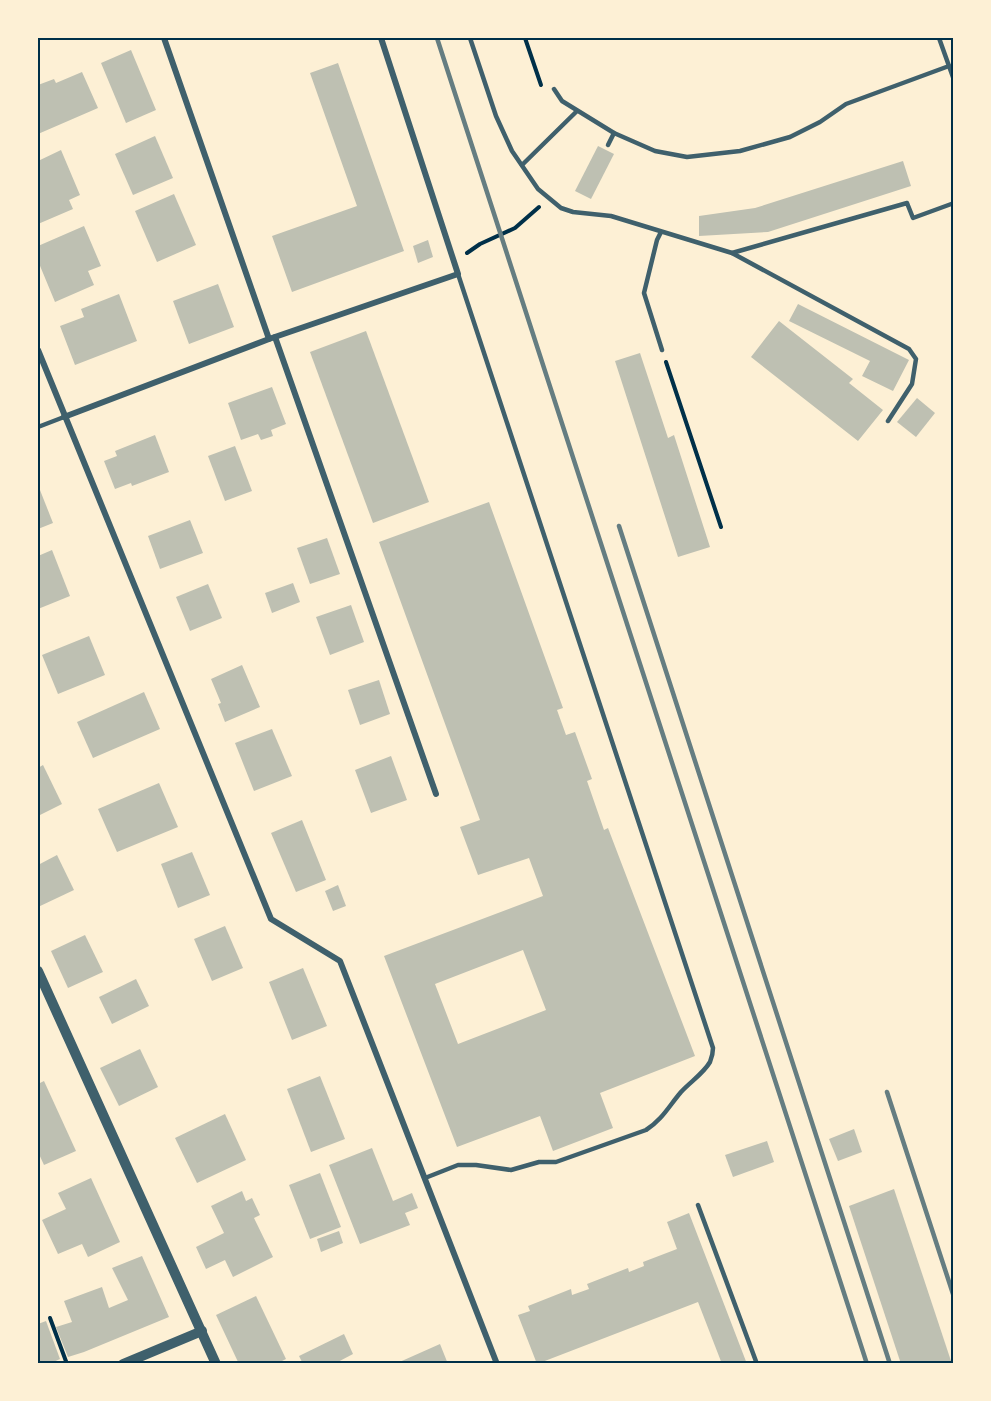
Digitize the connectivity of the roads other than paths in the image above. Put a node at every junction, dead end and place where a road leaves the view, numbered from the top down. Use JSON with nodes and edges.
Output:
{"nodes":[{"id":1,"x":164,"y":38,"type":"edge"},
{"id":2,"x":381,"y":38,"type":"edge"},
{"id":3,"x":470,"y":38,"type":"edge"},
{"id":4,"x":939,"y":38,"type":"edge"},
{"id":5,"x":949,"y":66,"type":"junction"},
{"id":6,"x":954,"y":80,"type":"edge"},
{"id":7,"x":554,"y":89,"type":"road end"},
{"id":8,"x":577,"y":111,"type":"junction"},
{"id":9,"x":614,"y":133,"type":"junction"},
{"id":10,"x":608,"y":145,"type":"dead end"},
{"id":11,"x":522,"y":165,"type":"junction"},
{"id":12,"x":954,"y":203,"type":"edge"},
{"id":13,"x":661,"y":232,"type":"junction"},
{"id":14,"x":732,"y":253,"type":"junction"},
{"id":15,"x":458,"y":274,"type":"junction"},
{"id":16,"x":272,"y":338,"type":"junction"},
{"id":17,"x":38,"y":350,"type":"edge"},
{"id":18,"x":662,"y":350,"type":"road end"},
{"id":19,"x":64,"y":417,"type":"junction"},
{"id":20,"x":888,"y":421,"type":"dead end"},
{"id":21,"x":38,"y":428,"type":"edge"},
{"id":22,"x":436,"y":794,"type":"dead end"},
{"id":23,"x":38,"y":971,"type":"edge"},
{"id":24,"x":425,"y":1178,"type":"junction"},
{"id":25,"x":698,"y":1205,"type":"dead end"},
{"id":26,"x":202,"y":1331,"type":"junction"},
{"id":27,"x":123,"y":1364,"type":"edge"},
{"id":28,"x":216,"y":1364,"type":"edge"},
{"id":29,"x":498,"y":1364,"type":"edge"},
{"id":30,"x":757,"y":1364,"type":"edge"}],
"edges":[{"from":1,"to":16,"type":"street"},
{"from":2,"to":15,"type":"street"},
{"from":3,"to":11,"type":"lane"},
{"from":4,"to":5,"type":"lane"},
{"from":5,"to":6,"type":"lane"},
{"from":5,"to":9,"type":"lane"},
{"from":7,"to":8,"type":"lane"},
{"from":8,"to":9,"type":"lane"},
{"from":8,"to":11,"type":"lane"},
{"from":9,"to":10,"type":"lane"},
{"from":11,"to":13,"type":"lane"},
{"from":12,"to":14,"type":"lane"},
{"from":13,"to":14,"type":"lane"},
{"from":13,"to":18,"type":"lane"},
{"from":14,"to":20,"type":"lane"},
{"from":15,"to":16,"type":"street"},
{"from":15,"to":24,"type":"lane"},
{"from":16,"to":19,"type":"street"},
{"from":16,"to":22,"type":"street"},
{"from":17,"to":19,"type":"street"},
{"from":19,"to":21,"type":"lane"},
{"from":19,"to":24,"type":"street"},
{"from":23,"to":26,"type":"street"},
{"from":24,"to":29,"type":"street"},
{"from":25,"to":30,"type":"lane"},
{"from":26,"to":27,"type":"street"},
{"from":26,"to":28,"type":"street"}]}
